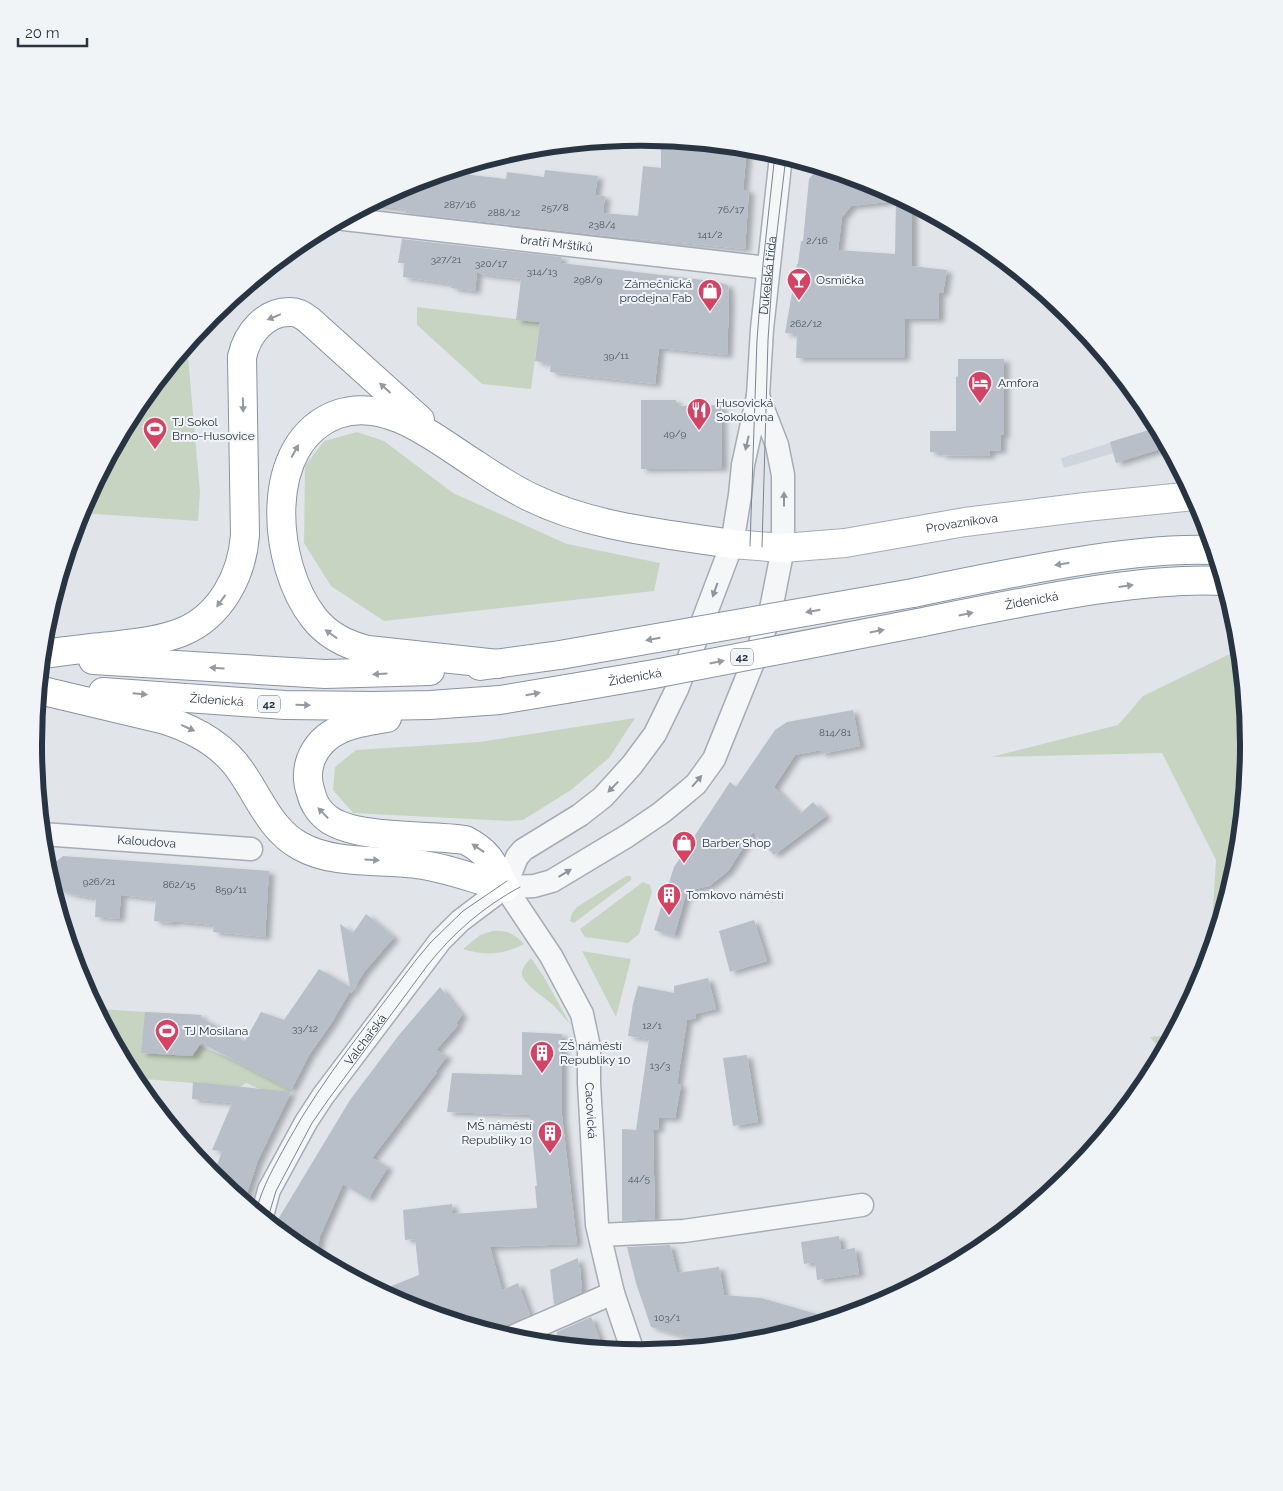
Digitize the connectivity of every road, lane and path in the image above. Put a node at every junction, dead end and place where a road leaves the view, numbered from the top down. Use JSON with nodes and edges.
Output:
{"nodes":[{"id":1,"x":780,"y":163,"type":"edge"},
{"id":2,"x":355,"y":220,"type":"edge"},
{"id":3,"x":768,"y":268,"type":"junction"},
{"id":4,"x":758,"y":396,"type":"junction"},
{"id":5,"x":447,"y":445,"type":"junction"},
{"id":6,"x":1186,"y":497,"type":"edge"},
{"id":7,"x":732,"y":544,"type":"junction"},
{"id":8,"x":783,"y":548,"type":"junction"},
{"id":9,"x":1208,"y":550,"type":"edge"},
{"id":10,"x":1217,"y":581,"type":"edge"},
{"id":11,"x":50,"y":655,"type":"edge"},
{"id":12,"x":50,"y":656,"type":"edge"},
{"id":13,"x":498,"y":664,"type":"junction"},
{"id":14,"x":46,"y":690,"type":"edge"},
{"id":15,"x":45,"y":692,"type":"edge"},
{"id":16,"x":500,"y":700,"type":"junction"},
{"id":17,"x":50,"y":835,"type":"edge"},
{"id":18,"x":251,"y":849,"type":"dead end"},
{"id":19,"x":505,"y":887,"type":"junction"},
{"id":20,"x":862,"y":1205,"type":"dead end"},
{"id":21,"x":264,"y":1210,"type":"edge"},
{"id":22,"x":600,"y":1235,"type":"junction"},
{"id":23,"x":613,"y":1293,"type":"junction"},
{"id":24,"x":523,"y":1332,"type":"edge"},
{"id":25,"x":633,"y":1344,"type":"edge"}],
"edges":[{"from":1,"to":3,"type":"street","name":"Dukelská třída"},
{"from":2,"to":3,"type":"street","name":"bratří Mrštíků"},
{"from":3,"to":4,"type":"street","name":"Dukelská třída"},
{"from":4,"to":7,"type":"street","name":"Dukelská třída","one_way":true},
{"from":8,"to":4,"type":"street","name":"Dukelská třída","one_way":true},
{"from":5,"to":7,"type":"main road","name":"Provazníkova"},
{"from":5,"to":11,"type":"main road","one_way":true},
{"from":13,"to":5,"type":"main road","one_way":true},
{"from":6,"to":8,"type":"main road","name":"Provazníkova"},
{"from":7,"to":8,"type":"main road","name":"Provazníkova"},
{"from":7,"to":19,"type":"street","one_way":true},
{"from":19,"to":8,"type":"street","one_way":true},
{"from":9,"to":13,"type":"main road","one_way":true,"bridge":true},
{"from":16,"to":10,"type":"main road","name":"Židenická","number":"42","one_way":true,"bridge":true},
{"from":13,"to":12,"type":"main road","one_way":true},
{"from":14,"to":16,"type":"main road","name":"Židenická","number":"42","one_way":true},
{"from":15,"to":19,"type":"main road","one_way":true},
{"from":19,"to":16,"type":"main road","one_way":true},
{"from":17,"to":18,"type":"street","name":"Kaloudova"},
{"from":19,"to":21,"type":"street","name":"Valchařská"},
{"from":19,"to":22,"type":"street","name":"Cacovická"},
{"from":20,"to":22,"type":"street"},
{"from":22,"to":23,"type":"street","name":"Cacovická"},
{"from":23,"to":24,"type":"street"},
{"from":23,"to":25,"type":"street","name":"Cacovická"}]}
